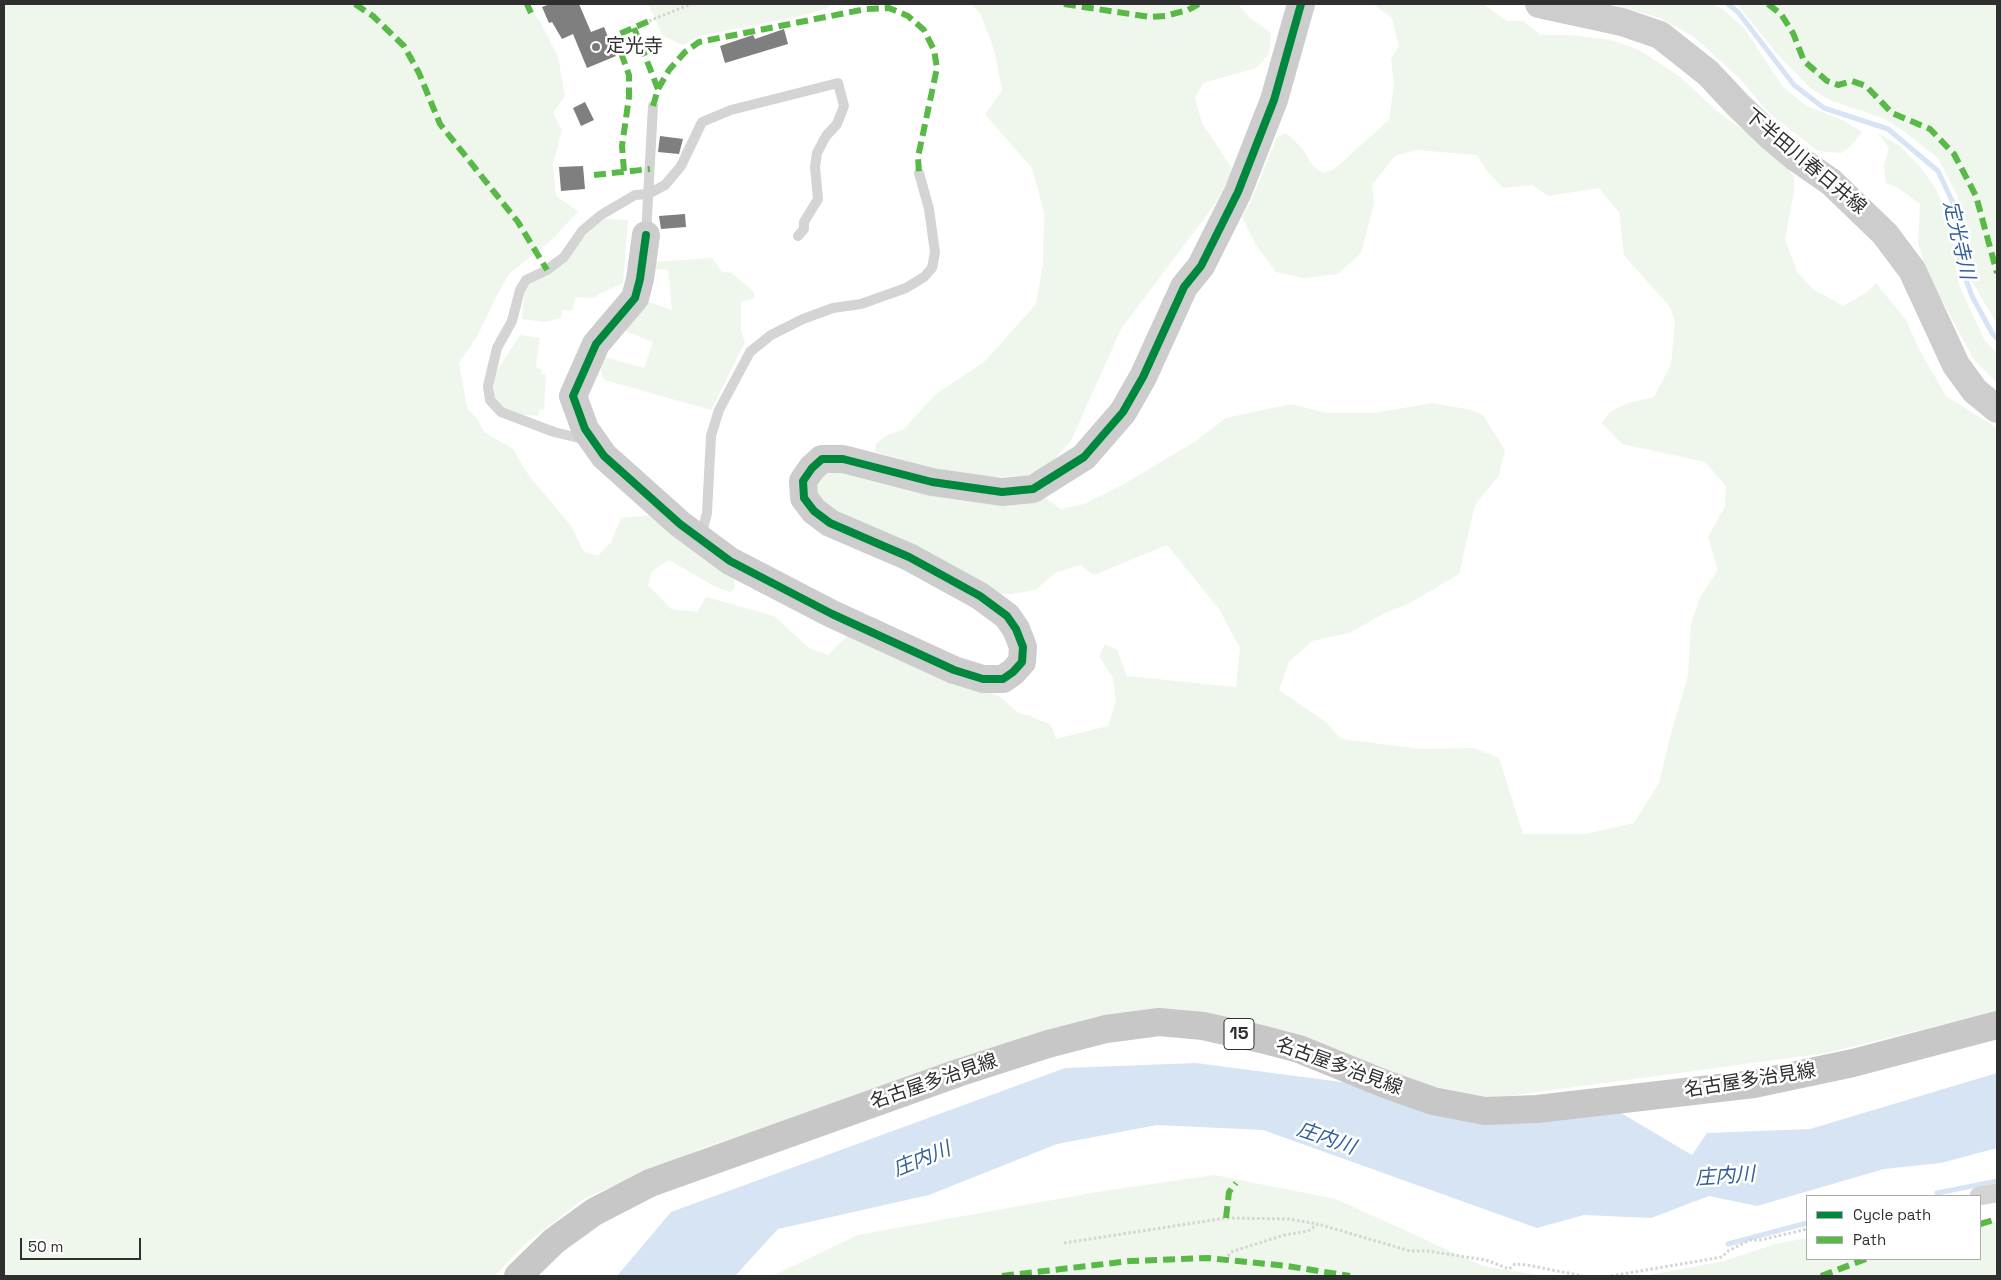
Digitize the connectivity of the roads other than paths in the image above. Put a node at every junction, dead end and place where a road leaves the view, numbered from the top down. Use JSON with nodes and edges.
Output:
{"nodes":[{"id":1,"x":1301,"y":4,"type":"edge"},
{"id":2,"x":1539,"y":4,"type":"edge"},
{"id":3,"x":653,"y":106,"type":"dead end"},
{"id":4,"x":919,"y":173,"type":"dead end"},
{"id":5,"x":648,"y":194,"type":"junction"},
{"id":6,"x":646,"y":235,"type":"joint"},
{"id":7,"x":798,"y":236,"type":"dead end"},
{"id":8,"x":1997,"y":409,"type":"edge"},
{"id":9,"x":593,"y":440,"type":"junction"},
{"id":10,"x":700,"y":541,"type":"junction"},
{"id":11,"x":1997,"y":1025,"type":"edge"},
{"id":12,"x":1997,"y":1193,"type":"edge"},
{"id":13,"x":1981,"y":1196,"type":"edge"},
{"id":14,"x":518,"y":1276,"type":"edge"}],
"edges":[{"from":1,"to":10,"type":"street"},
{"from":2,"to":8,"type":"street","name":"下半田川春日井線"},
{"from":3,"to":5,"type":"lane"},
{"from":4,"to":10,"type":"lane"},
{"from":5,"to":6,"type":"lane"},
{"from":5,"to":7,"type":"lane"},
{"from":5,"to":9,"type":"lane"},
{"from":6,"to":9,"type":"street"},
{"from":9,"to":10,"type":"street"},
{"from":11,"to":14,"type":"main road","name":"名古屋多治見線","number":"15"},
{"from":12,"to":13,"type":"street"}]}
